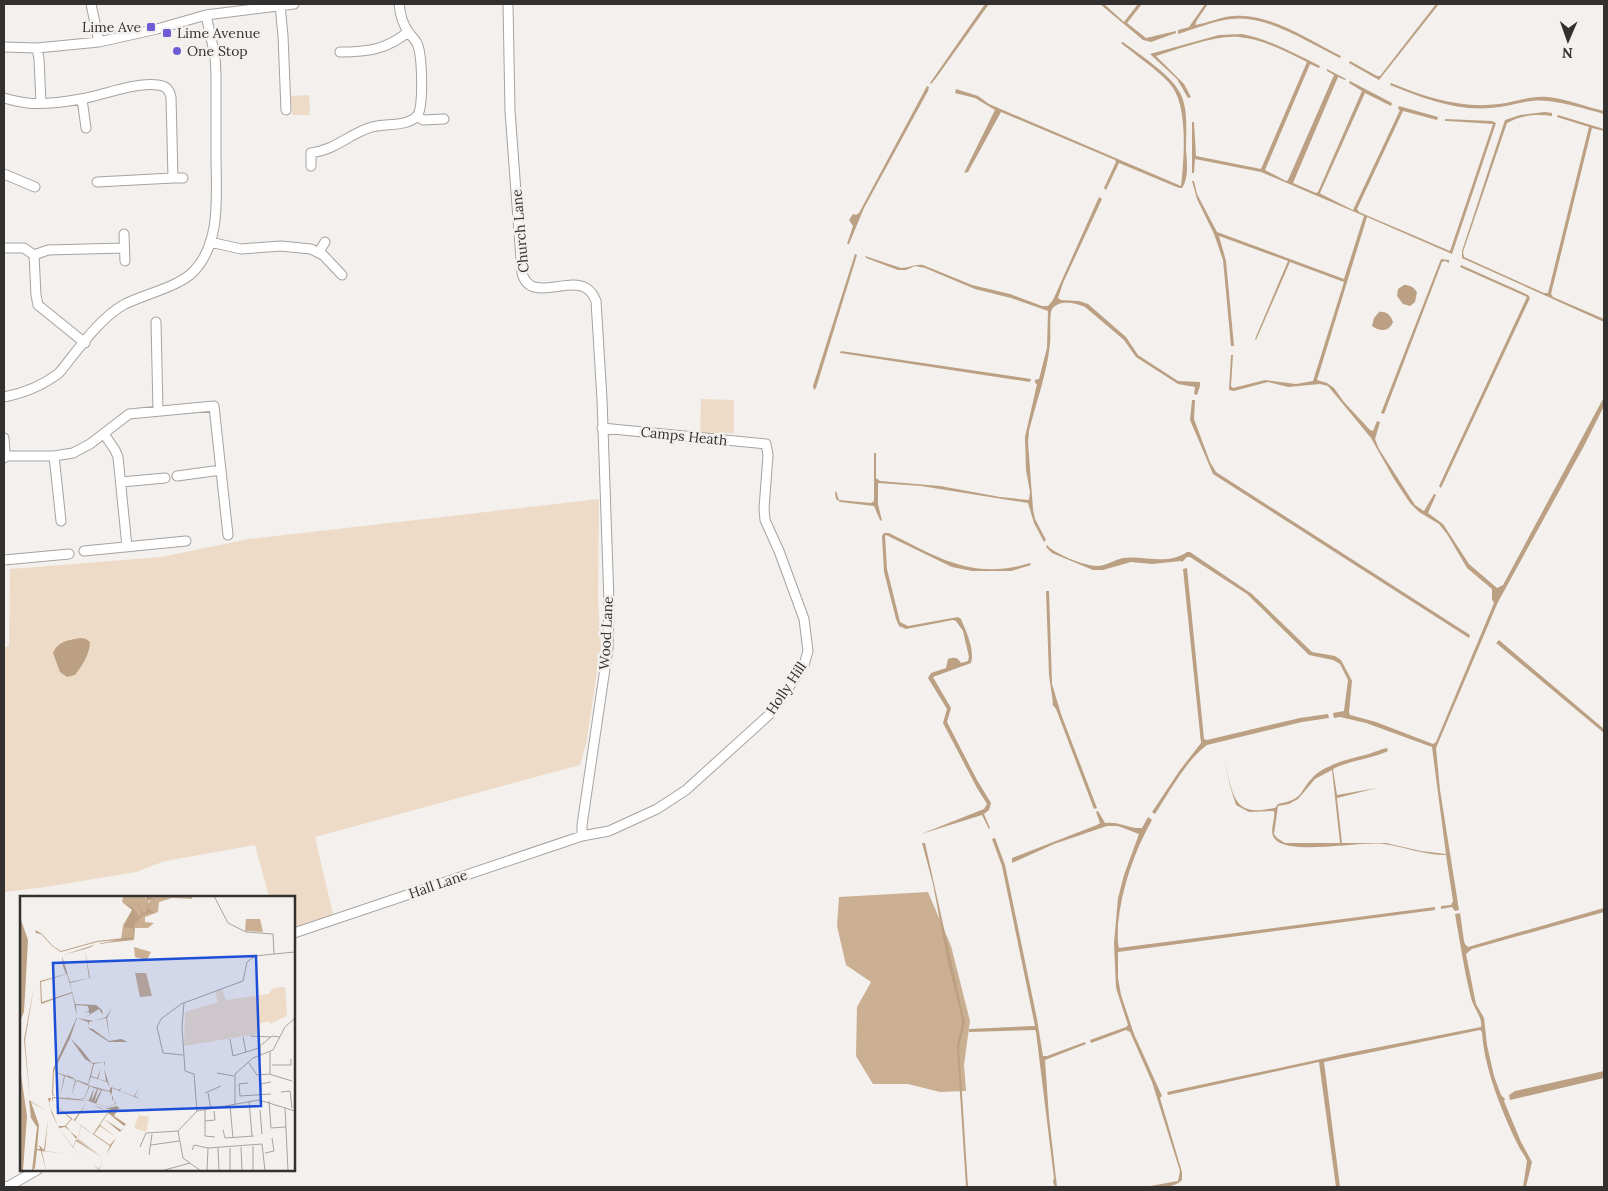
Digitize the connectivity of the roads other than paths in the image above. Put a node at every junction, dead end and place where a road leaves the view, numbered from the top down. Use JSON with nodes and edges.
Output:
{"nodes":[{"id":1,"x":91,"y":4,"type":"edge"},
{"id":2,"x":294,"y":4,"type":"edge"},
{"id":3,"x":399,"y":4,"type":"edge"},
{"id":4,"x":508,"y":4,"type":"edge"},
{"id":5,"x":280,"y":6,"type":"junction"},
{"id":6,"x":250,"y":7,"type":"edge"},
{"id":7,"x":206,"y":15,"type":"junction"},
{"id":8,"x":408,"y":32,"type":"junction"},
{"id":9,"x":99,"y":42,"type":"junction"},
{"id":10,"x":4,"y":47,"type":"edge"},
{"id":11,"x":37,"y":48,"type":"junction"},
{"id":12,"x":340,"y":52,"type":"dead end"},
{"id":13,"x":4,"y":98,"type":"edge"},
{"id":14,"x":82,"y":99,"type":"junction"},
{"id":15,"x":41,"y":103,"type":"junction"},
{"id":16,"x":286,"y":110,"type":"dead end"},
{"id":17,"x":417,"y":116,"type":"junction"},
{"id":18,"x":444,"y":119,"type":"dead end"},
{"id":19,"x":86,"y":128,"type":"dead end"},
{"id":20,"x":311,"y":166,"type":"dead end"},
{"id":21,"x":4,"y":174,"type":"edge"},
{"id":22,"x":103,"y":178,"type":"dead end"},
{"id":23,"x":173,"y":178,"type":"junction"},
{"id":24,"x":183,"y":178,"type":"dead end"},
{"id":25,"x":35,"y":187,"type":"dead end"},
{"id":26,"x":124,"y":234,"type":"dead end"},
{"id":27,"x":210,"y":242,"type":"junction"},
{"id":28,"x":325,"y":242,"type":"dead end"},
{"id":29,"x":4,"y":248,"type":"edge"},
{"id":30,"x":124,"y":248,"type":"junction"},
{"id":31,"x":319,"y":252,"type":"junction"},
{"id":32,"x":34,"y":255,"type":"junction"},
{"id":33,"x":125,"y":261,"type":"dead end"},
{"id":34,"x":342,"y":275,"type":"dead end"},
{"id":35,"x":156,"y":322,"type":"dead end"},
{"id":36,"x":85,"y":343,"type":"junction"},
{"id":37,"x":4,"y":397,"type":"edge"},
{"id":38,"x":158,"y":412,"type":"junction"},
{"id":39,"x":602,"y":428,"type":"junction"},
{"id":40,"x":104,"y":434,"type":"junction"},
{"id":41,"x":4,"y":438,"type":"edge"},
{"id":42,"x":766,"y":444,"type":"joint"},
{"id":43,"x":54,"y":456,"type":"junction"},
{"id":44,"x":4,"y":457,"type":"edge"},
{"id":45,"x":221,"y":470,"type":"junction"},
{"id":46,"x":177,"y":476,"type":"dead end"},
{"id":47,"x":165,"y":478,"type":"dead end"},
{"id":48,"x":121,"y":482,"type":"junction"},
{"id":49,"x":61,"y":522,"type":"dead end"},
{"id":50,"x":228,"y":535,"type":"dead end"},
{"id":51,"x":186,"y":541,"type":"dead end"},
{"id":52,"x":127,"y":547,"type":"junction"},
{"id":53,"x":84,"y":551,"type":"dead end"},
{"id":54,"x":69,"y":554,"type":"dead end"},
{"id":55,"x":4,"y":560,"type":"edge"},
{"id":56,"x":582,"y":836,"type":"junction"},
{"id":57,"x":295,"y":933,"type":"edge"},
{"id":58,"x":34,"y":1171,"type":"edge"},
{"id":59,"x":4,"y":1187,"type":"edge"}],
"edges":[{"from":1,"to":9,"type":"street"},
{"from":2,"to":5,"type":"street"},
{"from":3,"to":8,"type":"street"},
{"from":4,"to":39,"type":"street","name":"Church Lane"},
{"from":5,"to":6,"type":"street"},
{"from":5,"to":16,"type":"street"},
{"from":6,"to":7,"type":"street"},
{"from":7,"to":9,"type":"street"},
{"from":7,"to":27,"type":"street"},
{"from":8,"to":12,"type":"street"},
{"from":8,"to":17,"type":"street"},
{"from":9,"to":11,"type":"street"},
{"from":10,"to":11,"type":"street"},
{"from":11,"to":15,"type":"street"},
{"from":13,"to":15,"type":"street"},
{"from":14,"to":15,"type":"street"},
{"from":14,"to":19,"type":"street"},
{"from":14,"to":23,"type":"street"},
{"from":17,"to":18,"type":"street"},
{"from":17,"to":20,"type":"street"},
{"from":21,"to":25,"type":"street"},
{"from":22,"to":23,"type":"street"},
{"from":23,"to":24,"type":"street"},
{"from":26,"to":30,"type":"street"},
{"from":27,"to":31,"type":"street"},
{"from":27,"to":36,"type":"street"},
{"from":28,"to":31,"type":"street"},
{"from":29,"to":32,"type":"street"},
{"from":30,"to":32,"type":"street"},
{"from":30,"to":33,"type":"street"},
{"from":31,"to":34,"type":"street"},
{"from":32,"to":36,"type":"street"},
{"from":35,"to":38,"type":"street"},
{"from":36,"to":37,"type":"street"},
{"from":38,"to":40,"type":"street"},
{"from":38,"to":45,"type":"street"},
{"from":39,"to":42,"type":"street","name":"Camps Heath"},
{"from":39,"to":56,"type":"street","name":"Wood Lane"},
{"from":40,"to":43,"type":"street"},
{"from":40,"to":48,"type":"street"},
{"from":41,"to":44,"type":"street"},
{"from":42,"to":56,"type":"street","name":"Holly Hill"},
{"from":43,"to":44,"type":"street"},
{"from":43,"to":49,"type":"street"},
{"from":45,"to":46,"type":"street"},
{"from":45,"to":50,"type":"street"},
{"from":47,"to":48,"type":"street"},
{"from":48,"to":52,"type":"street"},
{"from":51,"to":52,"type":"street"},
{"from":52,"to":53,"type":"street"},
{"from":54,"to":55,"type":"street"},
{"from":56,"to":57,"type":"street","name":"Hall Lane"},
{"from":58,"to":59,"type":"street"}]}
